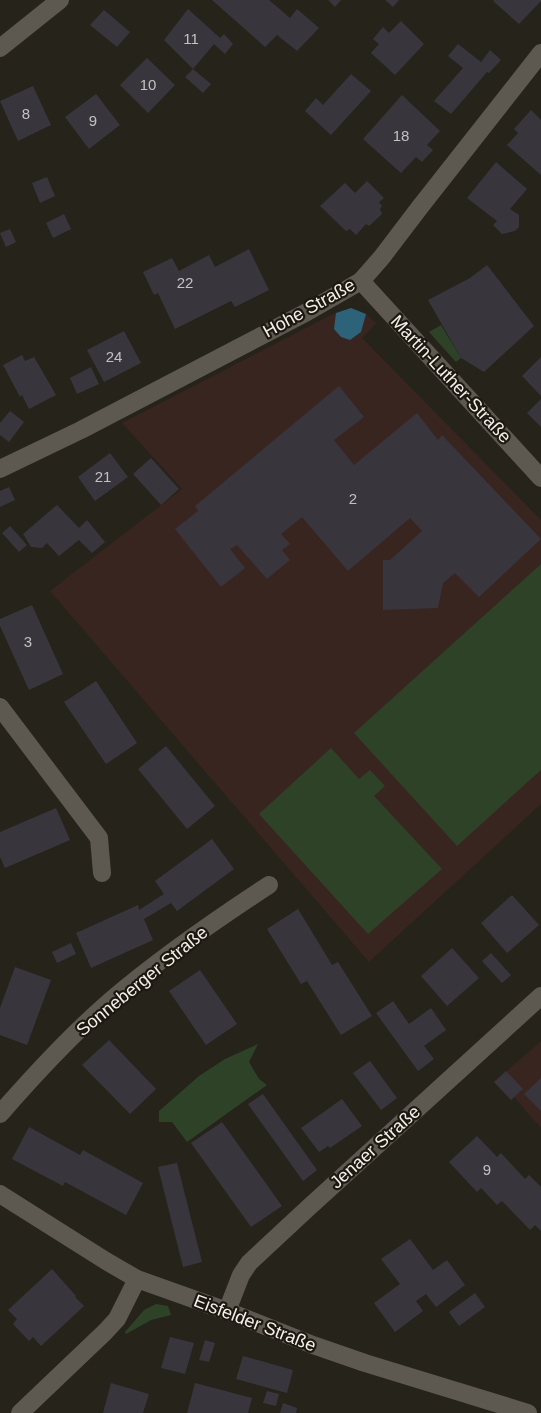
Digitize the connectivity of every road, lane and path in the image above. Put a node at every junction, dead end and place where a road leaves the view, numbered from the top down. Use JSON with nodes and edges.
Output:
{"nodes":[{"id":1,"x":60,"y":0,"type":"edge"},
{"id":2,"x":0,"y":48,"type":"edge"},
{"id":3,"x":541,"y":53,"type":"edge"},
{"id":4,"x":361,"y":281,"type":"junction"},
{"id":5,"x":0,"y":469,"type":"edge"},
{"id":6,"x":541,"y":477,"type":"edge"},
{"id":7,"x":0,"y":706,"type":"edge"},
{"id":8,"x":102,"y":873,"type":"dead end"},
{"id":9,"x":269,"y":885,"type":"dead end"},
{"id":10,"x":541,"y":996,"type":"edge"},
{"id":11,"x":0,"y":1114,"type":"edge"},
{"id":12,"x":0,"y":1194,"type":"edge"},
{"id":13,"x":137,"y":1279,"type":"junction"},
{"id":14,"x":227,"y":1311,"type":"junction"},
{"id":15,"x":20,"y":1413,"type":"edge"},
{"id":16,"x":528,"y":1413,"type":"edge"}],
"edges":[{"from":1,"to":2,"type":"street"},
{"from":3,"to":4,"type":"street","name":"Hohe Straße"},
{"from":4,"to":5,"type":"street","name":"Hohe Straße"},
{"from":4,"to":6,"type":"street","name":"Martin-Luther-Straße"},
{"from":7,"to":8,"type":"street"},
{"from":9,"to":11,"type":"street","name":"Sonneberger Straße"},
{"from":10,"to":14,"type":"street","name":"Jenaer Straße"},
{"from":12,"to":13,"type":"street","name":"Eisfelder Straße"},
{"from":13,"to":14,"type":"street","name":"Eisfelder Straße"},
{"from":13,"to":15,"type":"street"},
{"from":14,"to":16,"type":"street","name":"Eisfelder Straße"}]}
